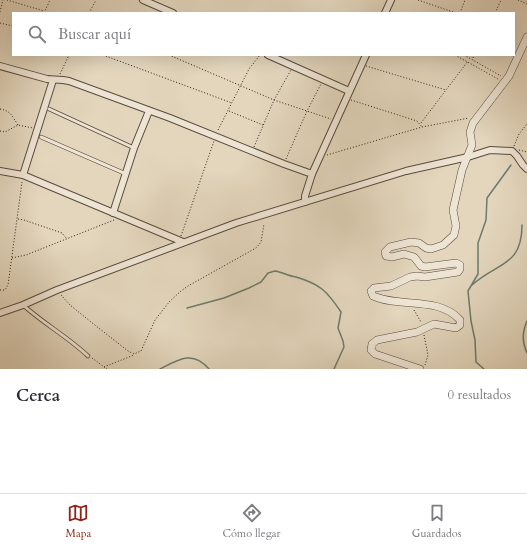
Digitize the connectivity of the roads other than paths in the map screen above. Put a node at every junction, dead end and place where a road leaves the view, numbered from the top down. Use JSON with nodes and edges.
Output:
{"nodes":[{"id":1,"x":143,"y":0,"type":"edge"},
{"id":2,"x":391,"y":0,"type":"edge"},
{"id":3,"x":171,"y":12,"type":"edge"},
{"id":4,"x":385,"y":12,"type":"edge"},
{"id":5,"x":527,"y":37,"type":"edge"},
{"id":6,"x":270,"y":56,"type":"edge"},
{"id":7,"x":366,"y":56,"type":"edge"},
{"id":8,"x":0,"y":66,"type":"edge"},
{"id":9,"x":53,"y":80,"type":"junction"},
{"id":10,"x":348,"y":93,"type":"junction"},
{"id":11,"x":49,"y":109,"type":"dead end"},
{"id":12,"x":149,"y":111,"type":"junction"},
{"id":13,"x":40,"y":137,"type":"dead end"},
{"id":14,"x":134,"y":148,"type":"junction"},
{"id":15,"x":468,"y":157,"type":"junction"},
{"id":16,"x":527,"y":169,"type":"edge"},
{"id":17,"x":0,"y":171,"type":"edge"},
{"id":18,"x":126,"y":174,"type":"junction"},
{"id":19,"x":312,"y":174,"type":"junction"},
{"id":20,"x":23,"y":176,"type":"junction"},
{"id":21,"x":306,"y":202,"type":"junction"},
{"id":22,"x":113,"y":212,"type":"junction"},
{"id":23,"x":181,"y":241,"type":"junction"},
{"id":24,"x":23,"y":305,"type":"junction"},
{"id":25,"x":0,"y":313,"type":"edge"},
{"id":26,"x":88,"y":356,"type":"road end"},
{"id":27,"x":420,"y":369,"type":"edge"}],
"edges":[{"from":1,"to":3,"type":"street"},
{"from":2,"to":4,"type":"street"},
{"from":5,"to":15,"type":"street"},
{"from":6,"to":10,"type":"street"},
{"from":7,"to":10,"type":"street"},
{"from":8,"to":9,"type":"street"},
{"from":9,"to":12,"type":"street"},
{"from":9,"to":20,"type":"street"},
{"from":10,"to":19,"type":"street"},
{"from":11,"to":14,"type":"lane"},
{"from":12,"to":14,"type":"street"},
{"from":12,"to":19,"type":"street"},
{"from":13,"to":18,"type":"lane"},
{"from":14,"to":18,"type":"street"},
{"from":15,"to":16,"type":"street"},
{"from":15,"to":21,"type":"street"},
{"from":15,"to":27,"type":"street"},
{"from":17,"to":20,"type":"street"},
{"from":18,"to":22,"type":"street"},
{"from":19,"to":21,"type":"street"},
{"from":20,"to":22,"type":"street"},
{"from":21,"to":23,"type":"street"},
{"from":22,"to":23,"type":"street"},
{"from":23,"to":24,"type":"street"},
{"from":24,"to":25,"type":"street"},
{"from":24,"to":26,"type":"lane"}]}
